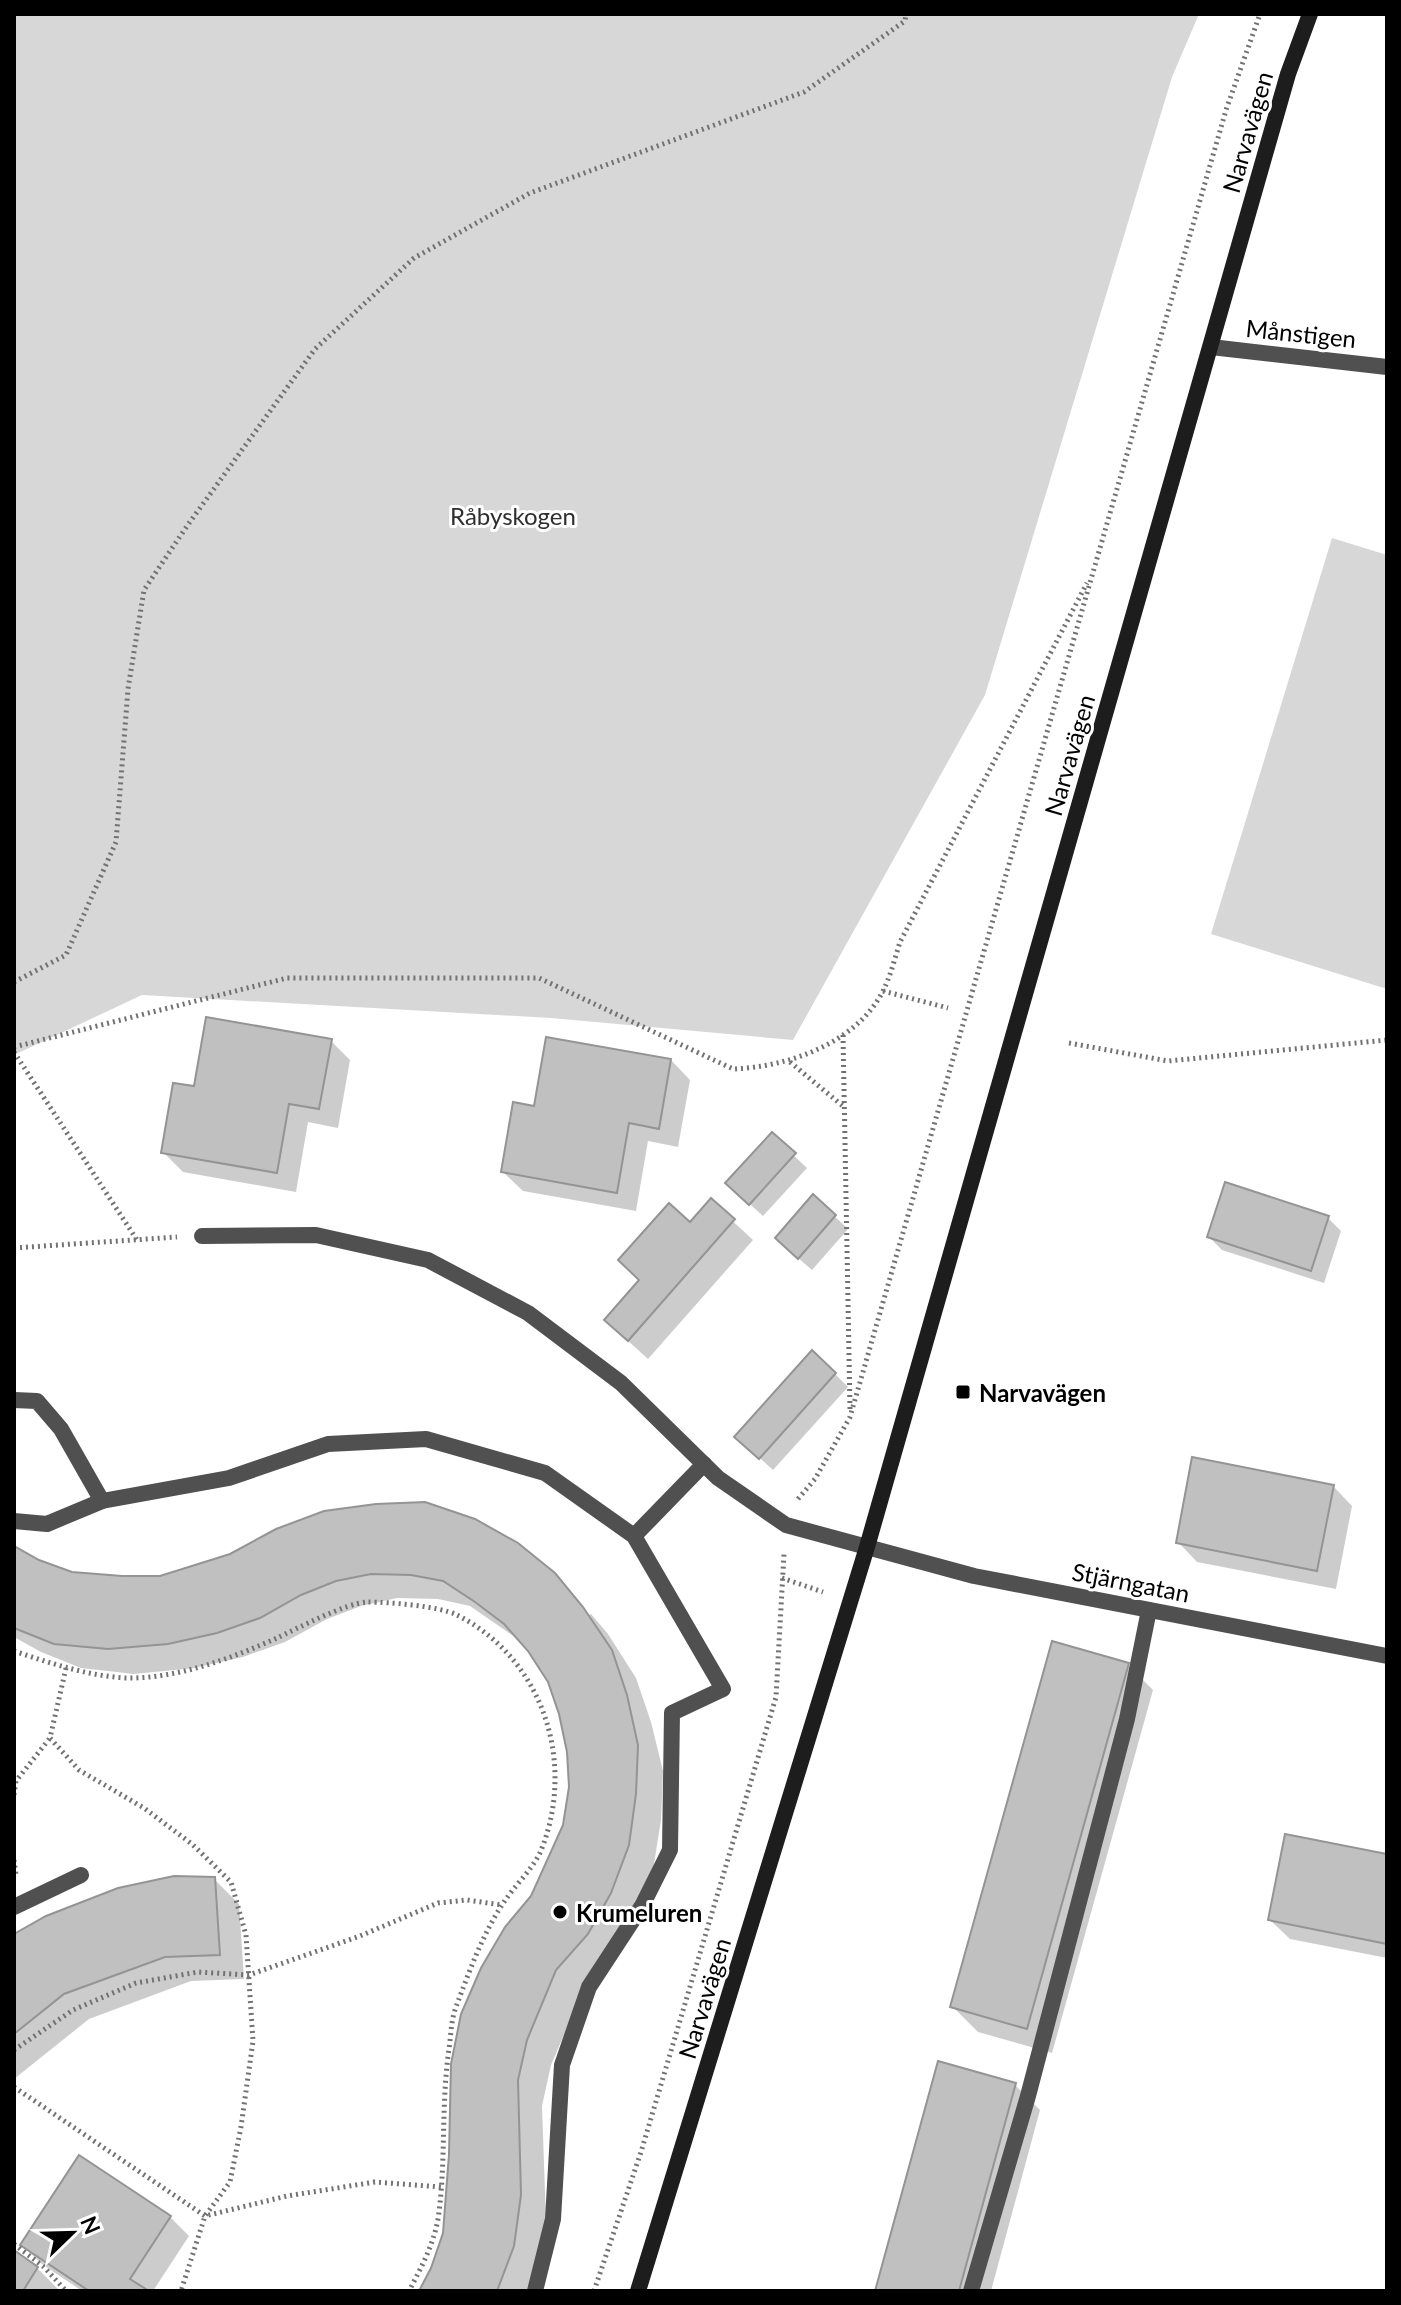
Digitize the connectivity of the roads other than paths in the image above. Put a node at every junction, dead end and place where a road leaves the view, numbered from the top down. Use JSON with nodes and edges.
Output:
{"nodes":[{"id":1,"x":1310,"y":14,"type":"edge"},
{"id":2,"x":1211,"y":347,"type":"junction"},
{"id":3,"x":1387,"y":367,"type":"edge"},
{"id":4,"x":202,"y":1236,"type":"road end"},
{"id":5,"x":14,"y":1400,"type":"edge"},
{"id":6,"x":704,"y":1464,"type":"junction"},
{"id":7,"x":102,"y":1501,"type":"junction"},
{"id":8,"x":14,"y":1521,"type":"edge"},
{"id":9,"x":634,"y":1536,"type":"junction"},
{"id":10,"x":867,"y":1547,"type":"junction"},
{"id":11,"x":1149,"y":1610,"type":"junction"},
{"id":12,"x":1387,"y":1656,"type":"edge"},
{"id":13,"x":81,"y":1875,"type":"dead end"},
{"id":14,"x":14,"y":1907,"type":"edge"},
{"id":15,"x":535,"y":2291,"type":"edge"},
{"id":16,"x":638,"y":2291,"type":"edge"},
{"id":17,"x":971,"y":2291,"type":"edge"}],
"edges":[{"from":1,"to":2,"type":"main road","name":"Narvavägen"},
{"from":2,"to":3,"type":"street","name":"Månstigen"},
{"from":2,"to":10,"type":"main road","name":"Narvavägen"},
{"from":4,"to":6,"type":"street","name":"Stjärngatan"},
{"from":5,"to":7,"type":"street"},
{"from":6,"to":9,"type":"street"},
{"from":6,"to":10,"type":"street","name":"Stjärngatan"},
{"from":7,"to":8,"type":"street"},
{"from":7,"to":9,"type":"street"},
{"from":9,"to":15,"type":"street"},
{"from":10,"to":11,"type":"street","name":"Stjärngatan"},
{"from":10,"to":16,"type":"main road","name":"Narvavägen"},
{"from":11,"to":12,"type":"street","name":"Stjärngatan"},
{"from":11,"to":17,"type":"street"},
{"from":13,"to":14,"type":"street"}]}
